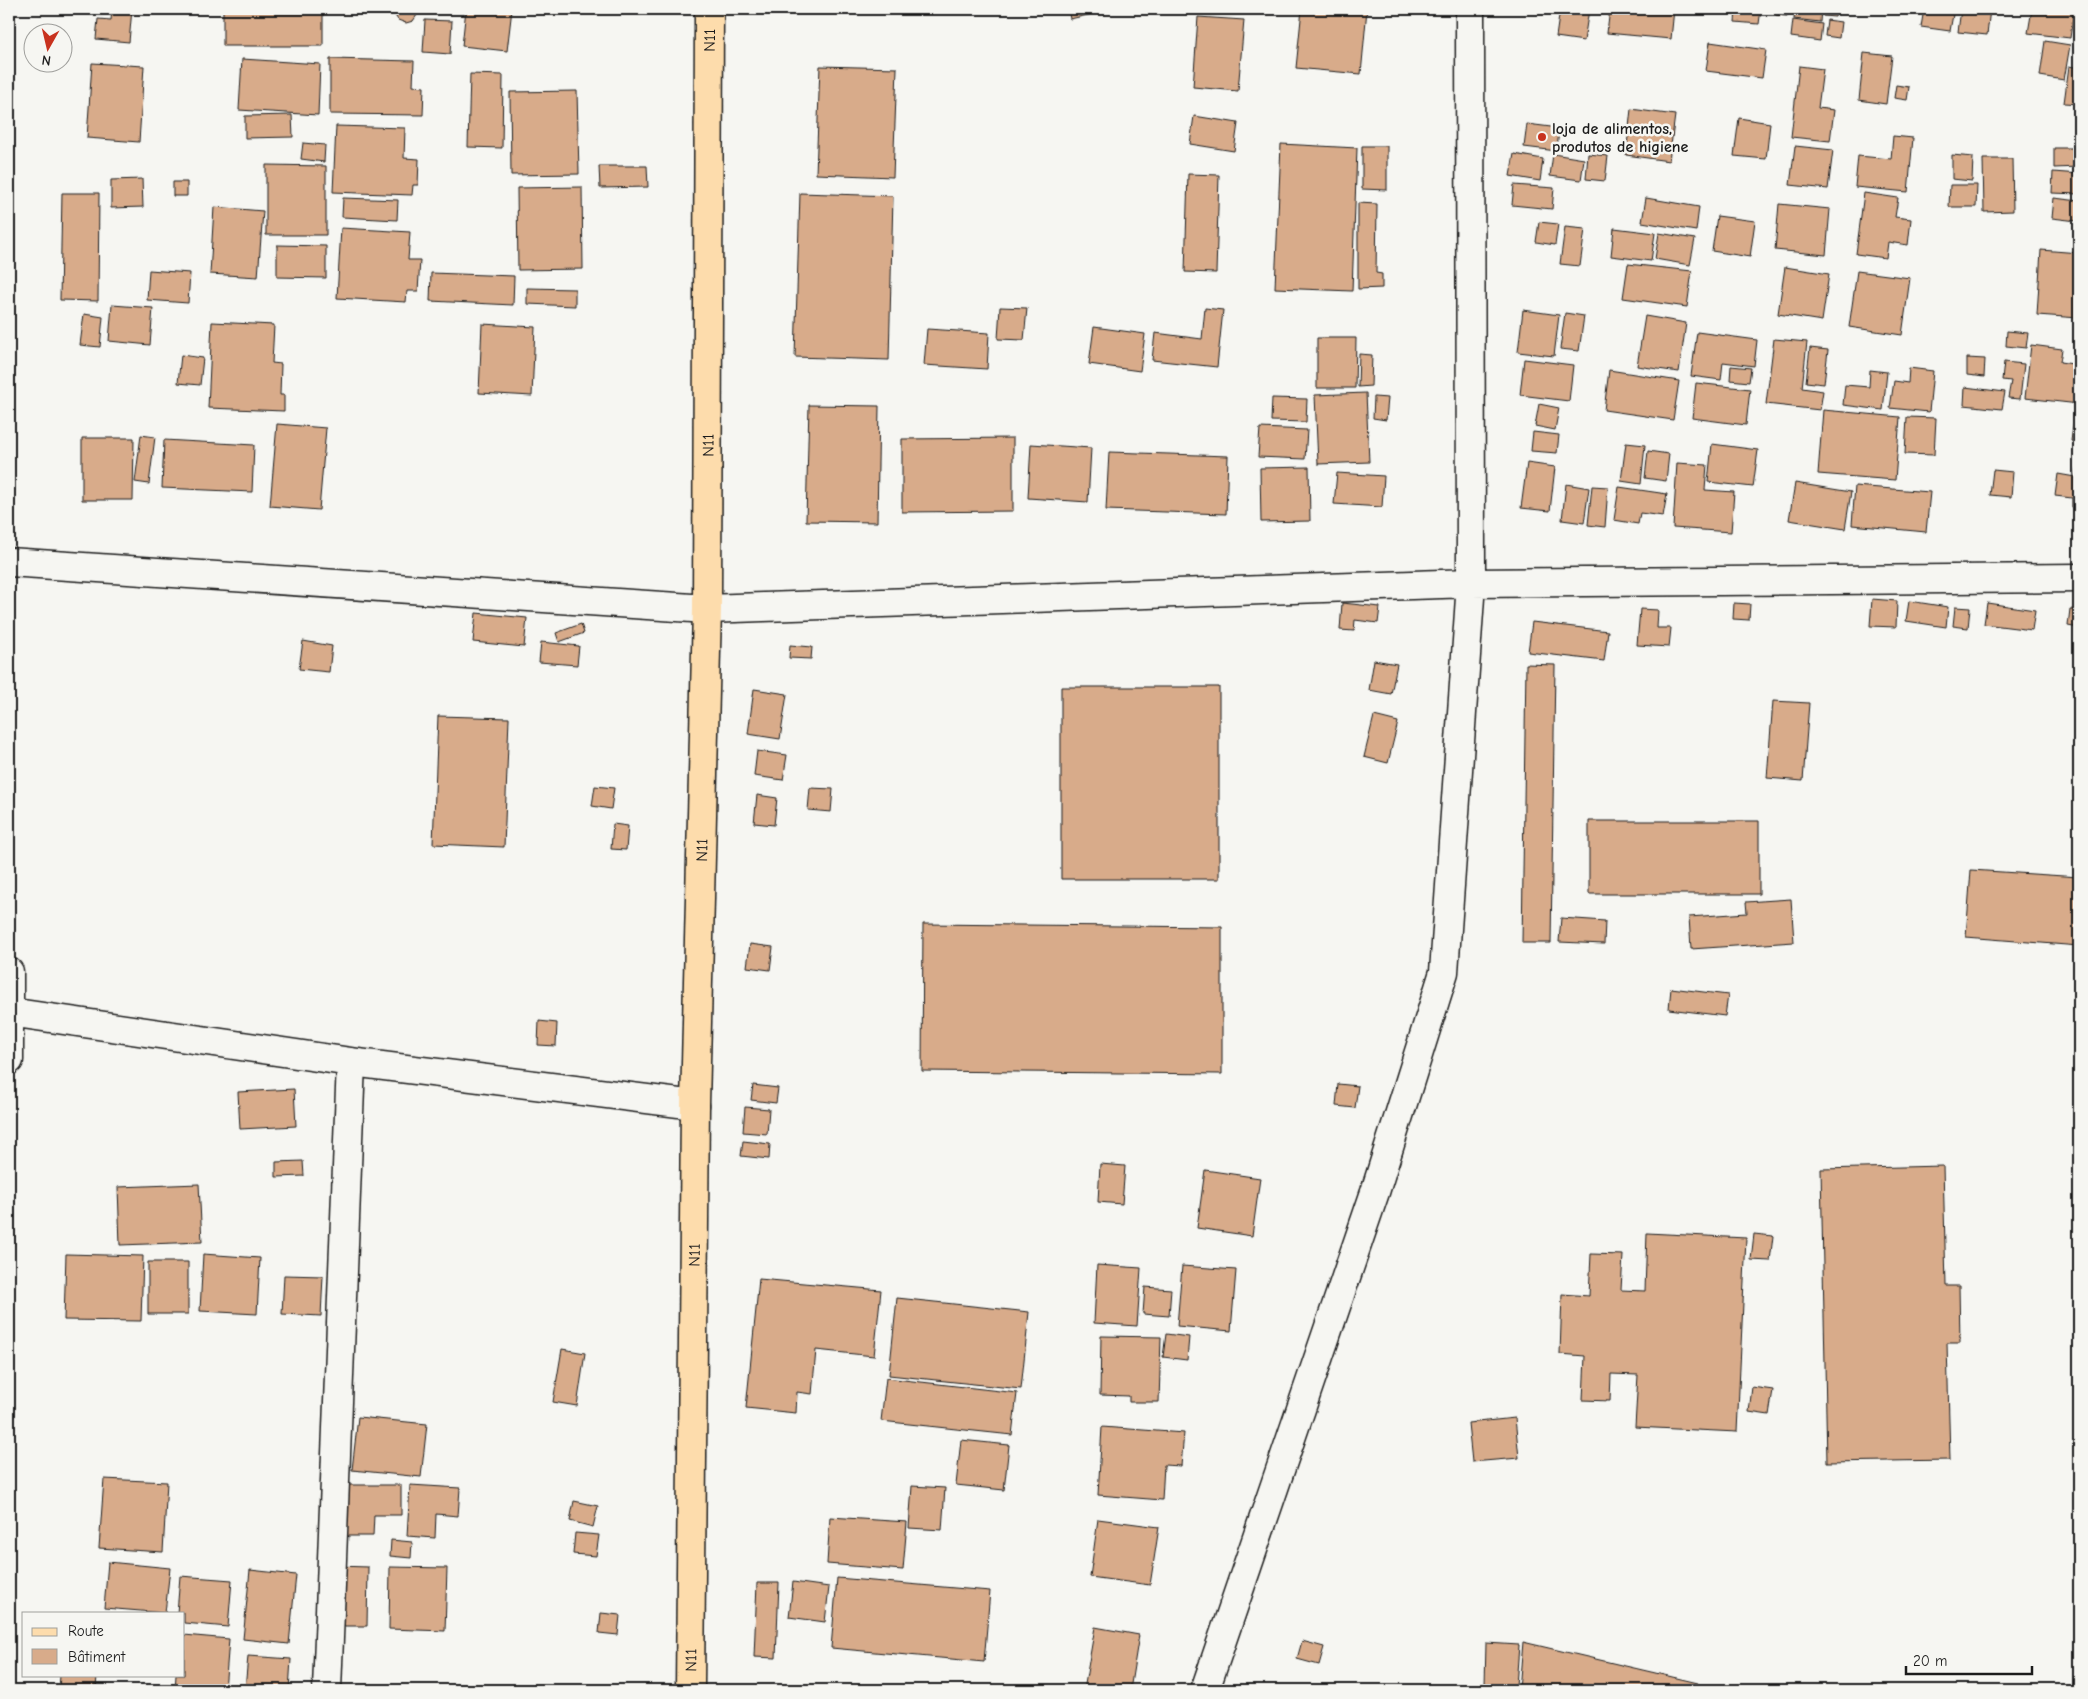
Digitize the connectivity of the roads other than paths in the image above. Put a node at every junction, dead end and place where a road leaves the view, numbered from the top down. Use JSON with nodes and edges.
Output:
{"nodes":[{"id":1,"x":709,"y":9,"type":"edge"},
{"id":2,"x":1470,"y":9,"type":"edge"},
{"id":3,"x":9,"y":562,"type":"edge"},
{"id":4,"x":2079,"y":578,"type":"edge"},
{"id":5,"x":1470,"y":583,"type":"junction"},
{"id":6,"x":707,"y":609,"type":"junction"},
{"id":7,"x":9,"y":972,"type":"edge"},
{"id":8,"x":10,"y":1012,"type":"edge"},
{"id":9,"x":9,"y":1060,"type":"edge"},
{"id":10,"x":352,"y":1062,"type":"junction"},
{"id":11,"x":695,"y":1106,"type":"junction"},
{"id":12,"x":327,"y":1690,"type":"edge"},
{"id":13,"x":690,"y":1690,"type":"edge"},
{"id":14,"x":1205,"y":1690,"type":"edge"}],
"edges":[{"from":1,"to":6,"type":"main road","name":"N11"},
{"from":2,"to":5,"type":"street"},
{"from":3,"to":6,"type":"street"},
{"from":4,"to":5,"type":"street"},
{"from":5,"to":6,"type":"street"},
{"from":5,"to":14,"type":"street"},
{"from":6,"to":11,"type":"main road","name":"N11"},
{"from":7,"to":8,"type":"street"},
{"from":8,"to":9,"type":"street"},
{"from":8,"to":10,"type":"street"},
{"from":10,"to":11,"type":"street"},
{"from":10,"to":12,"type":"street"},
{"from":11,"to":13,"type":"main road","name":"N11"}]}
